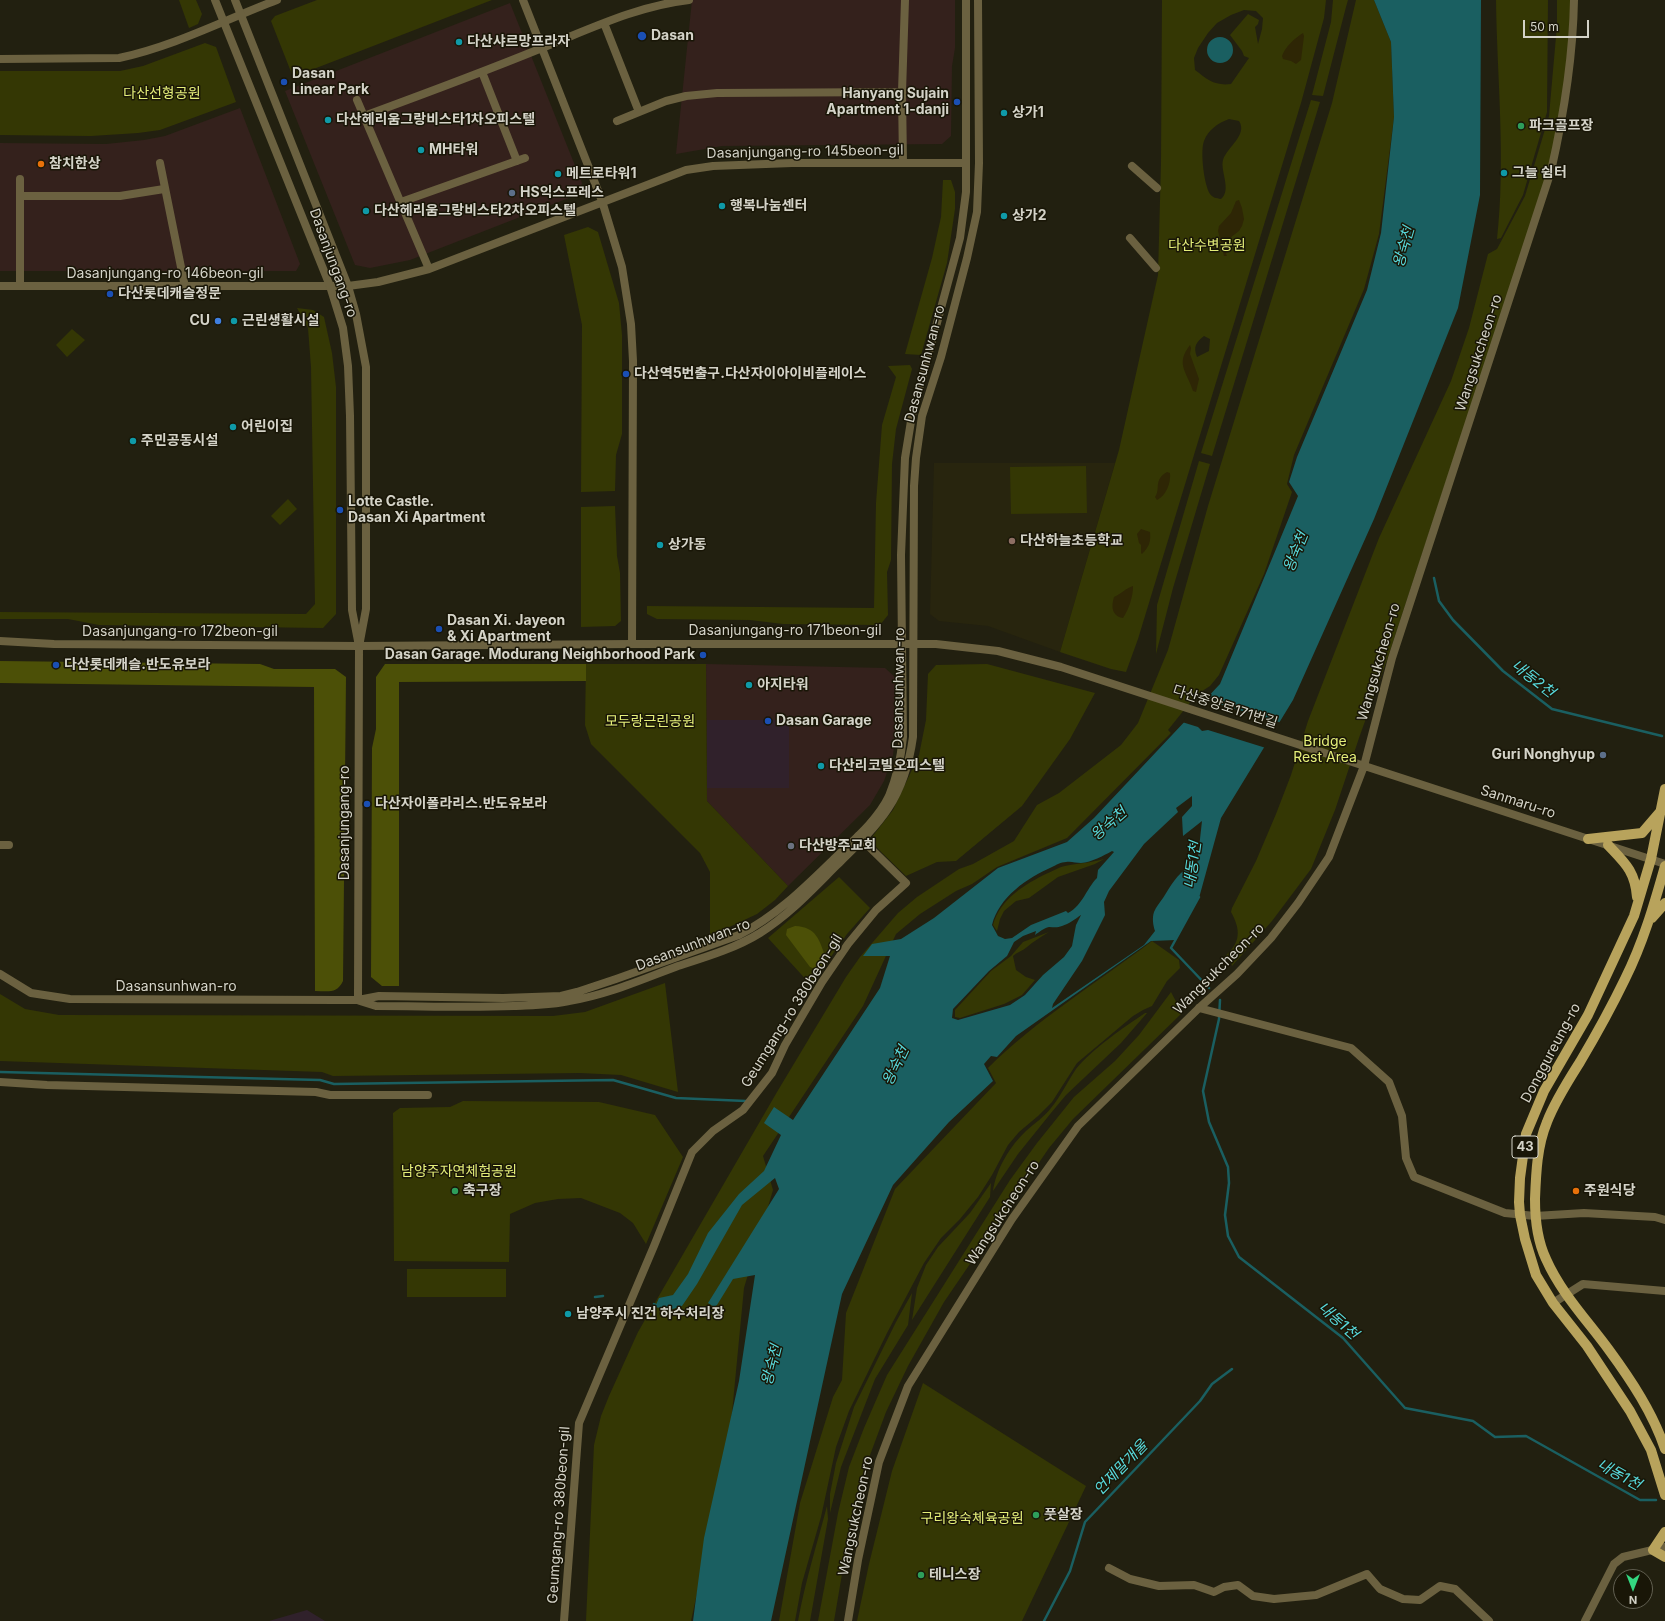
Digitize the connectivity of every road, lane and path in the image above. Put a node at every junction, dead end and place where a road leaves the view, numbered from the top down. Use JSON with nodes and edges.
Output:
{"nodes":[{"id":1,"x":216,"y":0,"type":"edge"},
{"id":2,"x":235,"y":0,"type":"edge"},
{"id":3,"x":277,"y":0,"type":"edge"},
{"id":4,"x":523,"y":0,"type":"edge"},
{"id":5,"x":689,"y":0,"type":"edge"},
{"id":6,"x":905,"y":0,"type":"edge"},
{"id":7,"x":966,"y":0,"type":"edge"},
{"id":8,"x":978,"y":0,"type":"edge"},
{"id":9,"x":1574,"y":0,"type":"edge"},
{"id":10,"x":241,"y":15,"type":"junction"},
{"id":11,"x":224,"y":23,"type":"junction"},
{"id":12,"x":604,"y":23,"type":"junction"},
{"id":13,"x":541,"y":48,"type":"junction"},
{"id":14,"x":0,"y":59,"type":"edge"},
{"id":15,"x":482,"y":72,"type":"junction"},
{"id":16,"x":902,"y":92,"type":"junction"},
{"id":17,"x":357,"y":100,"type":"dead end"},
{"id":18,"x":639,"y":112,"type":"junction"},
{"id":19,"x":364,"y":116,"type":"junction"},
{"id":20,"x":618,"y":121,"type":"dead end"},
{"id":21,"x":160,"y":163,"type":"dead end"},
{"id":22,"x":903,"y":163,"type":"junction"},
{"id":23,"x":965,"y":163,"type":"junction"},
{"id":24,"x":1132,"y":166,"type":"dead end"},
{"id":25,"x":20,"y":179,"type":"dead end"},
{"id":26,"x":1157,"y":188,"type":"dead end"},
{"id":27,"x":164,"y":190,"type":"junction"},
{"id":28,"x":21,"y":196,"type":"junction"},
{"id":29,"x":602,"y":201,"type":"junction"},
{"id":30,"x":401,"y":202,"type":"junction"},
{"id":31,"x":1130,"y":238,"type":"dead end"},
{"id":32,"x":1156,"y":268,"type":"dead end"},
{"id":33,"x":429,"y":269,"type":"junction"},
{"id":34,"x":0,"y":286,"type":"edge"},
{"id":35,"x":20,"y":286,"type":"junction"},
{"id":36,"x":330,"y":286,"type":"junction"},
{"id":37,"x":348,"y":286,"type":"junction"},
{"id":38,"x":185,"y":287,"type":"junction"},
{"id":39,"x":0,"y":641,"type":"edge"},
{"id":40,"x":632,"y":644,"type":"junction"},
{"id":41,"x":902,"y":644,"type":"junction"},
{"id":42,"x":913,"y":644,"type":"junction"},
{"id":43,"x":359,"y":646,"type":"junction"},
{"id":44,"x":1101,"y":681,"type":"joint"},
{"id":45,"x":1364,"y":766,"type":"junction"},
{"id":46,"x":1665,"y":789,"type":"edge"},
{"id":47,"x":1661,"y":810,"type":"junction"},
{"id":48,"x":860,"y":838,"type":"junction"},
{"id":49,"x":1588,"y":839,"type":"junction"},
{"id":50,"x":0,"y":845,"type":"edge"},
{"id":51,"x":9,"y":845,"type":"dead end"},
{"id":52,"x":1608,"y":845,"type":"junction"},
{"id":53,"x":1651,"y":859,"type":"junction"},
{"id":54,"x":1665,"y":865,"type":"edge"},
{"id":55,"x":1638,"y":902,"type":"junction"},
{"id":56,"x":1665,"y":903,"type":"edge"},
{"id":57,"x":1650,"y":921,"type":"junction"},
{"id":58,"x":0,"y":974,"type":"edge"},
{"id":59,"x":358,"y":1000,"type":"junction"},
{"id":60,"x":1199,"y":1008,"type":"junction"},
{"id":61,"x":0,"y":1082,"type":"edge"},
{"id":62,"x":428,"y":1095,"type":"dead end"},
{"id":63,"x":1520,"y":1215,"type":"junction"},
{"id":64,"x":1535,"y":1216,"type":"junction"},
{"id":65,"x":1665,"y":1220,"type":"edge"},
{"id":66,"x":1665,"y":1291,"type":"edge"},
{"id":67,"x":1566,"y":1295,"type":"junction"},
{"id":68,"x":1553,"y":1303,"type":"junction"},
{"id":69,"x":1665,"y":1448,"type":"edge"},
{"id":70,"x":1665,"y":1495,"type":"edge"},
{"id":71,"x":1665,"y":1532,"type":"edge"},
{"id":72,"x":1665,"y":1547,"type":"edge"},
{"id":73,"x":1653,"y":1550,"type":"junction"},
{"id":74,"x":1665,"y":1557,"type":"edge"},
{"id":75,"x":1109,"y":1568,"type":"dead end"},
{"id":76,"x":564,"y":1621,"type":"edge"},
{"id":77,"x":848,"y":1621,"type":"edge"},
{"id":78,"x":1489,"y":1621,"type":"edge"},
{"id":79,"x":1585,"y":1621,"type":"edge"}],
"edges":[{"from":1,"to":11,"type":"street","name":"Dasanjungang-ro"},
{"from":2,"to":10,"type":"street","name":"Dasanjungang-ro"},
{"from":3,"to":10,"type":"street"},
{"from":4,"to":13,"type":"street"},
{"from":5,"to":12,"type":"street"},
{"from":6,"to":16,"type":"street"},
{"from":7,"to":23,"type":"street","name":"Dasansunhwan-ro"},
{"from":8,"to":42,"type":"street","name":"Dasansunhwan-ro"},
{"from":9,"to":45,"type":"street","name":"Wangsukcheon-ro"},
{"from":10,"to":11,"type":"street"},
{"from":10,"to":37,"type":"street","name":"Dasanjungang-ro"},
{"from":11,"to":14,"type":"street"},
{"from":11,"to":36,"type":"street","name":"Dasanjungang-ro"},
{"from":12,"to":13,"type":"street"},
{"from":12,"to":18,"type":"street"},
{"from":13,"to":15,"type":"street"},
{"from":13,"to":29,"type":"street"},
{"from":15,"to":19,"type":"street"},
{"from":15,"to":30,"type":"street"},
{"from":16,"to":18,"type":"street"},
{"from":16,"to":22,"type":"street"},
{"from":17,"to":19,"type":"street"},
{"from":18,"to":20,"type":"street"},
{"from":19,"to":30,"type":"street"},
{"from":21,"to":27,"type":"street"},
{"from":22,"to":23,"type":"street","name":"Dasanjungang-ro 145beon-gil"},
{"from":22,"to":29,"type":"street","name":"Dasanjungang-ro 145beon-gil"},
{"from":23,"to":41,"type":"street","name":"Dasansunhwan-ro"},
{"from":24,"to":26,"type":"street"},
{"from":25,"to":28,"type":"street"},
{"from":27,"to":28,"type":"street"},
{"from":27,"to":38,"type":"street"},
{"from":28,"to":35,"type":"street"},
{"from":29,"to":33,"type":"street","name":"Dasanjungang-ro 145beon-gil"},
{"from":29,"to":40,"type":"street"},
{"from":30,"to":33,"type":"street"},
{"from":31,"to":32,"type":"street"},
{"from":33,"to":37,"type":"street","name":"Dasanjungang-ro 145beon-gil"},
{"from":34,"to":35,"type":"street","name":"Dasanjungang-ro 146beon-gil"},
{"from":35,"to":38,"type":"street","name":"Dasanjungang-ro 146beon-gil"},
{"from":36,"to":37,"type":"street","name":"Dasanjungang-ro 145beon-gil"},
{"from":36,"to":38,"type":"street","name":"Dasanjungang-ro 146beon-gil"},
{"from":36,"to":43,"type":"street","name":"Dasanjungang-ro"},
{"from":37,"to":43,"type":"street","name":"Dasanjungang-ro"},
{"from":39,"to":43,"type":"street","name":"Dasanjungang-ro 172beon-gil"},
{"from":40,"to":41,"type":"street","name":"Dasanjungang-ro 171beon-gil"},
{"from":40,"to":43,"type":"street","name":"Dasanjungang-ro 171beon-gil"},
{"from":41,"to":42,"type":"street","name":"Dasanjungang-ro 171beon-gil"},
{"from":41,"to":48,"type":"street","name":"Dasansunhwan-ro"},
{"from":42,"to":44,"type":"street","name":"Dasanjungang-ro 171beon-gil"},
{"from":42,"to":48,"type":"street","name":"Dasansunhwan-ro"},
{"from":43,"to":59,"type":"street","name":"Dasanjungang-ro"},
{"from":44,"to":45,"type":"street","name":"다산중앙로171번길"},
{"from":45,"to":49,"type":"street","name":"Sanmaru-ro"},
{"from":45,"to":60,"type":"street","name":"Wangsukcheon-ro"},
{"from":46,"to":47,"type":"main road","name":"Donggureung-ro","number":"43"},
{"from":47,"to":49,"type":"main road"},
{"from":47,"to":53,"type":"main road","name":"Donggureung-ro","number":"43"},
{"from":48,"to":59,"type":"street","name":"Dasansunhwan-ro"},
{"from":48,"to":76,"type":"street","name":"Geumgang-ro 380beon-gil"},
{"from":49,"to":52,"type":"street","name":"Sanmaru-ro"},
{"from":50,"to":51,"type":"street"},
{"from":52,"to":53,"type":"street","name":"Sanmaru-ro"},
{"from":52,"to":55,"type":"main road"},
{"from":53,"to":54,"type":"street","name":"Sanmaru-ro"},
{"from":53,"to":55,"type":"main road","name":"Donggureung-ro","number":"43"},
{"from":54,"to":57,"type":"main road","name":"Donggureung-ro","number":"43"},
{"from":55,"to":63,"type":"main road","name":"Donggureung-ro","number":"43"},
{"from":56,"to":57,"type":"main road"},
{"from":57,"to":64,"type":"main road","name":"Donggureung-ro","number":"43"},
{"from":58,"to":59,"type":"street","name":"Dasansunhwan-ro"},
{"from":60,"to":63,"type":"street"},
{"from":60,"to":77,"type":"street","name":"Wangsukcheon-ro"},
{"from":61,"to":62,"type":"street"},
{"from":63,"to":64,"type":"street"},
{"from":63,"to":68,"type":"main road","name":"Donggureung-ro","number":"43"},
{"from":64,"to":65,"type":"street"},
{"from":64,"to":67,"type":"main road","name":"Donggureung-ro","number":"43"},
{"from":66,"to":67,"type":"street"},
{"from":67,"to":68,"type":"street"},
{"from":67,"to":69,"type":"main road","name":"Donggureung-ro","number":"43"},
{"from":68,"to":70,"type":"main road","name":"Donggureung-ro","number":"43"},
{"from":71,"to":73,"type":"main road"},
{"from":72,"to":73,"type":"street"},
{"from":73,"to":74,"type":"main road"},
{"from":73,"to":79,"type":"street"},
{"from":75,"to":78,"type":"street"}]}
